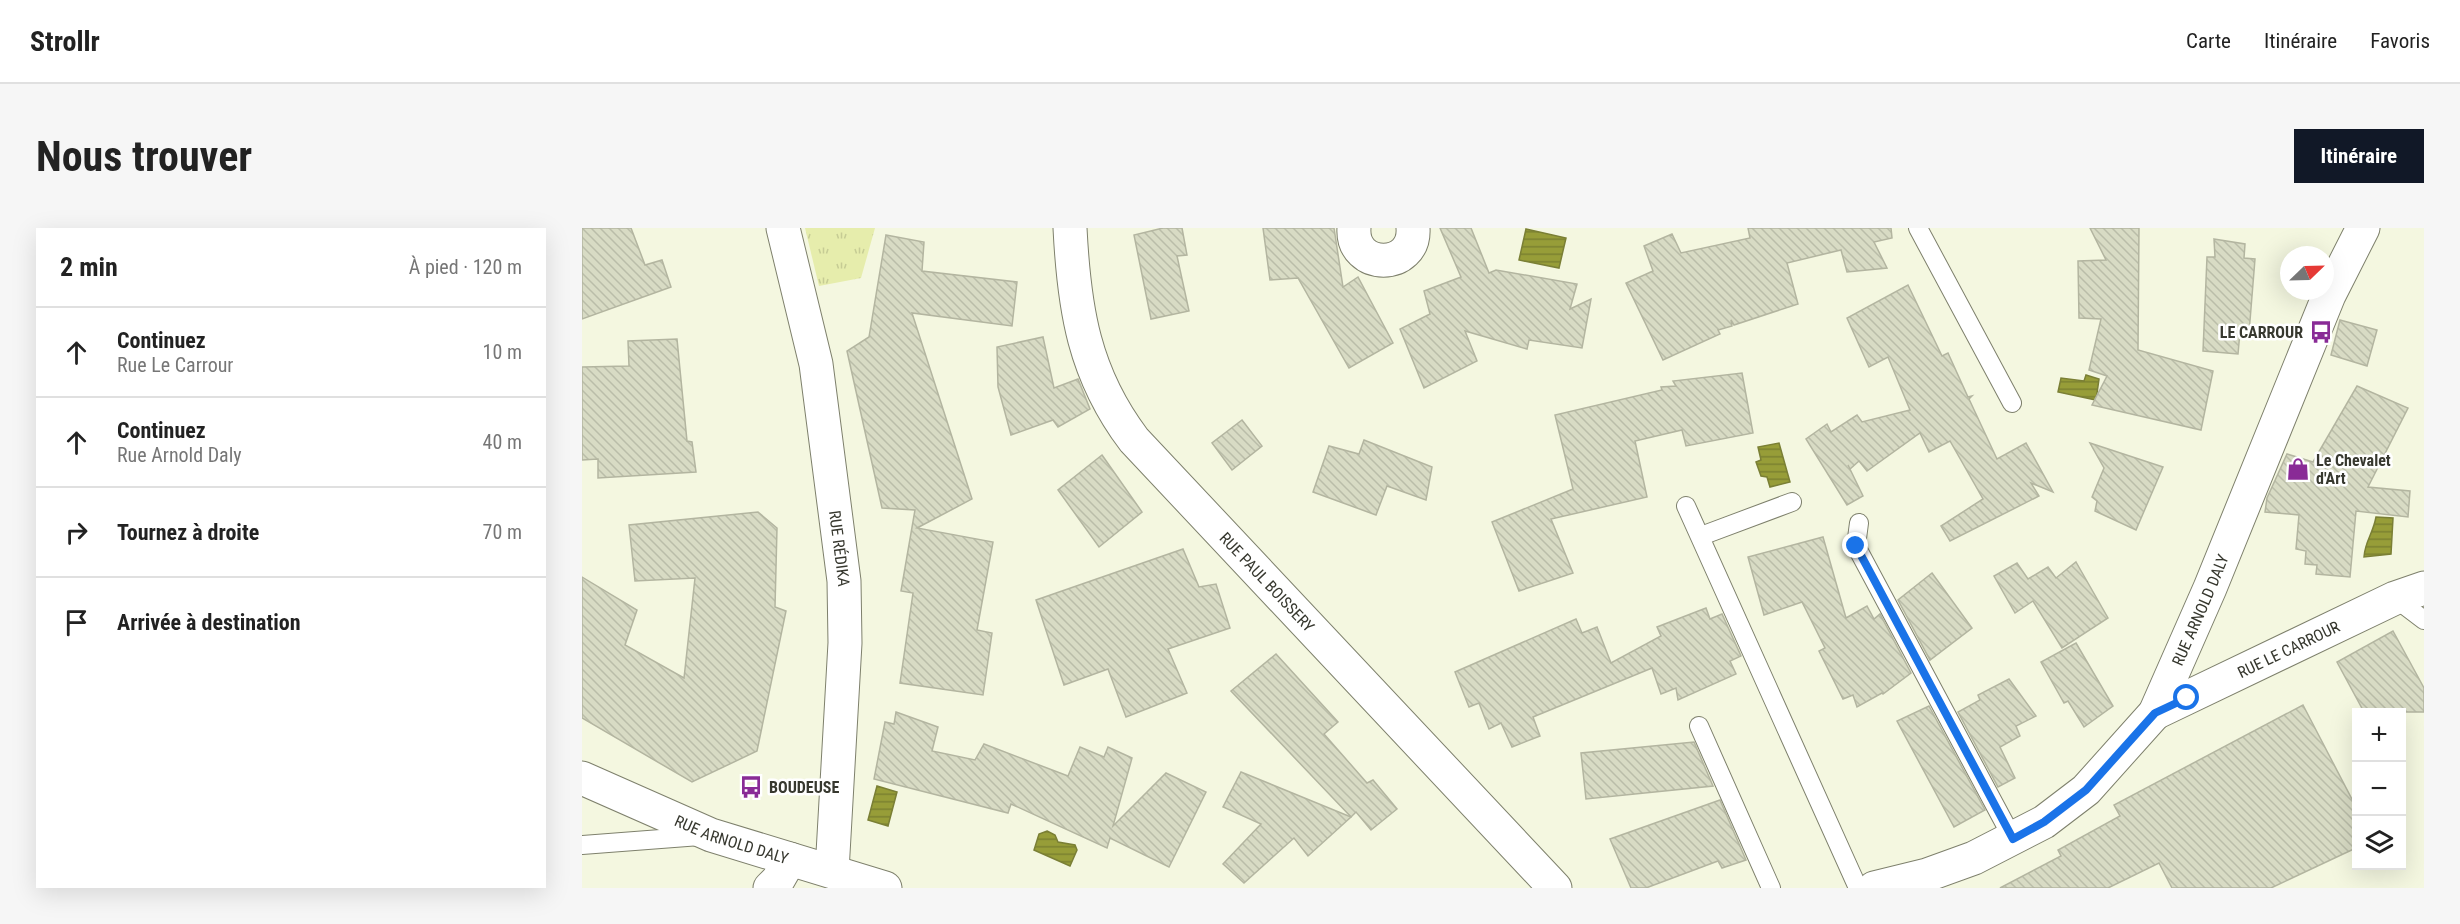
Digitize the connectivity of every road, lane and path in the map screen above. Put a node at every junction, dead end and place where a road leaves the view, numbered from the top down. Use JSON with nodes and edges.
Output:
{"nodes":[{"id":1,"x":783,"y":228,"type":"edge"},
{"id":2,"x":1070,"y":228,"type":"edge"},
{"id":3,"x":1354,"y":228,"type":"edge"},
{"id":4,"x":1413,"y":228,"type":"edge"},
{"id":5,"x":1918,"y":228,"type":"edge"},
{"id":6,"x":2363,"y":228,"type":"edge"},
{"id":7,"x":2012,"y":403,"type":"dead end"},
{"id":8,"x":1792,"y":502,"type":"dead end"},
{"id":9,"x":1686,"y":506,"type":"dead end"},
{"id":10,"x":1859,"y":523,"type":"dead end"},
{"id":11,"x":1701,"y":536,"type":"junction"},
{"id":12,"x":2410,"y":593,"type":"edge"},
{"id":13,"x":2424,"y":620,"type":"edge"},
{"id":14,"x":2155,"y":713,"type":"junction"},
{"id":15,"x":1699,"y":726,"type":"dead end"},
{"id":16,"x":582,"y":778,"type":"edge"},
{"id":17,"x":711,"y":835,"type":"junction"},
{"id":18,"x":2013,"y":839,"type":"junction"},
{"id":19,"x":582,"y":845,"type":"edge"},
{"id":20,"x":790,"y":860,"type":"junction"},
{"id":21,"x":831,"y":880,"type":"edge"},
{"id":22,"x":770,"y":888,"type":"edge"},
{"id":23,"x":885,"y":888,"type":"edge"},
{"id":24,"x":1555,"y":888,"type":"edge"},
{"id":25,"x":1772,"y":888,"type":"edge"},
{"id":26,"x":1858,"y":888,"type":"edge"},
{"id":27,"x":1874,"y":888,"type":"edge"}],
"edges":[{"from":1,"to":21,"type":"street","name":"RUE RÉDIKA"},
{"from":2,"to":24,"type":"street","name":"RUE PAUL BOISSERY"},
{"from":3,"to":4,"type":"street"},
{"from":5,"to":7,"type":"lane"},
{"from":6,"to":14,"type":"street","name":"RUE ARNOLD DALY"},
{"from":8,"to":11,"type":"lane"},
{"from":9,"to":11,"type":"lane"},
{"from":10,"to":18,"type":"lane"},
{"from":11,"to":26,"type":"lane"},
{"from":12,"to":13,"type":"lane"},
{"from":12,"to":14,"type":"street","name":"RUE LE CARROUR"},
{"from":14,"to":18,"type":"street","name":"RUE ARNOLD DALY"},
{"from":15,"to":25,"type":"lane"},
{"from":16,"to":17,"type":"street","name":"RUE ARNOLD DALY"},
{"from":17,"to":19,"type":"lane"},
{"from":17,"to":20,"type":"street","name":"RUE ARNOLD DALY"},
{"from":18,"to":27,"type":"street","name":"RUE ARNOLD DALY"},
{"from":20,"to":21,"type":"street","name":"RUE ARNOLD DALY"},
{"from":20,"to":22,"type":"street"},
{"from":21,"to":23,"type":"street","name":"RUE ARNOLD DALY"}]}
